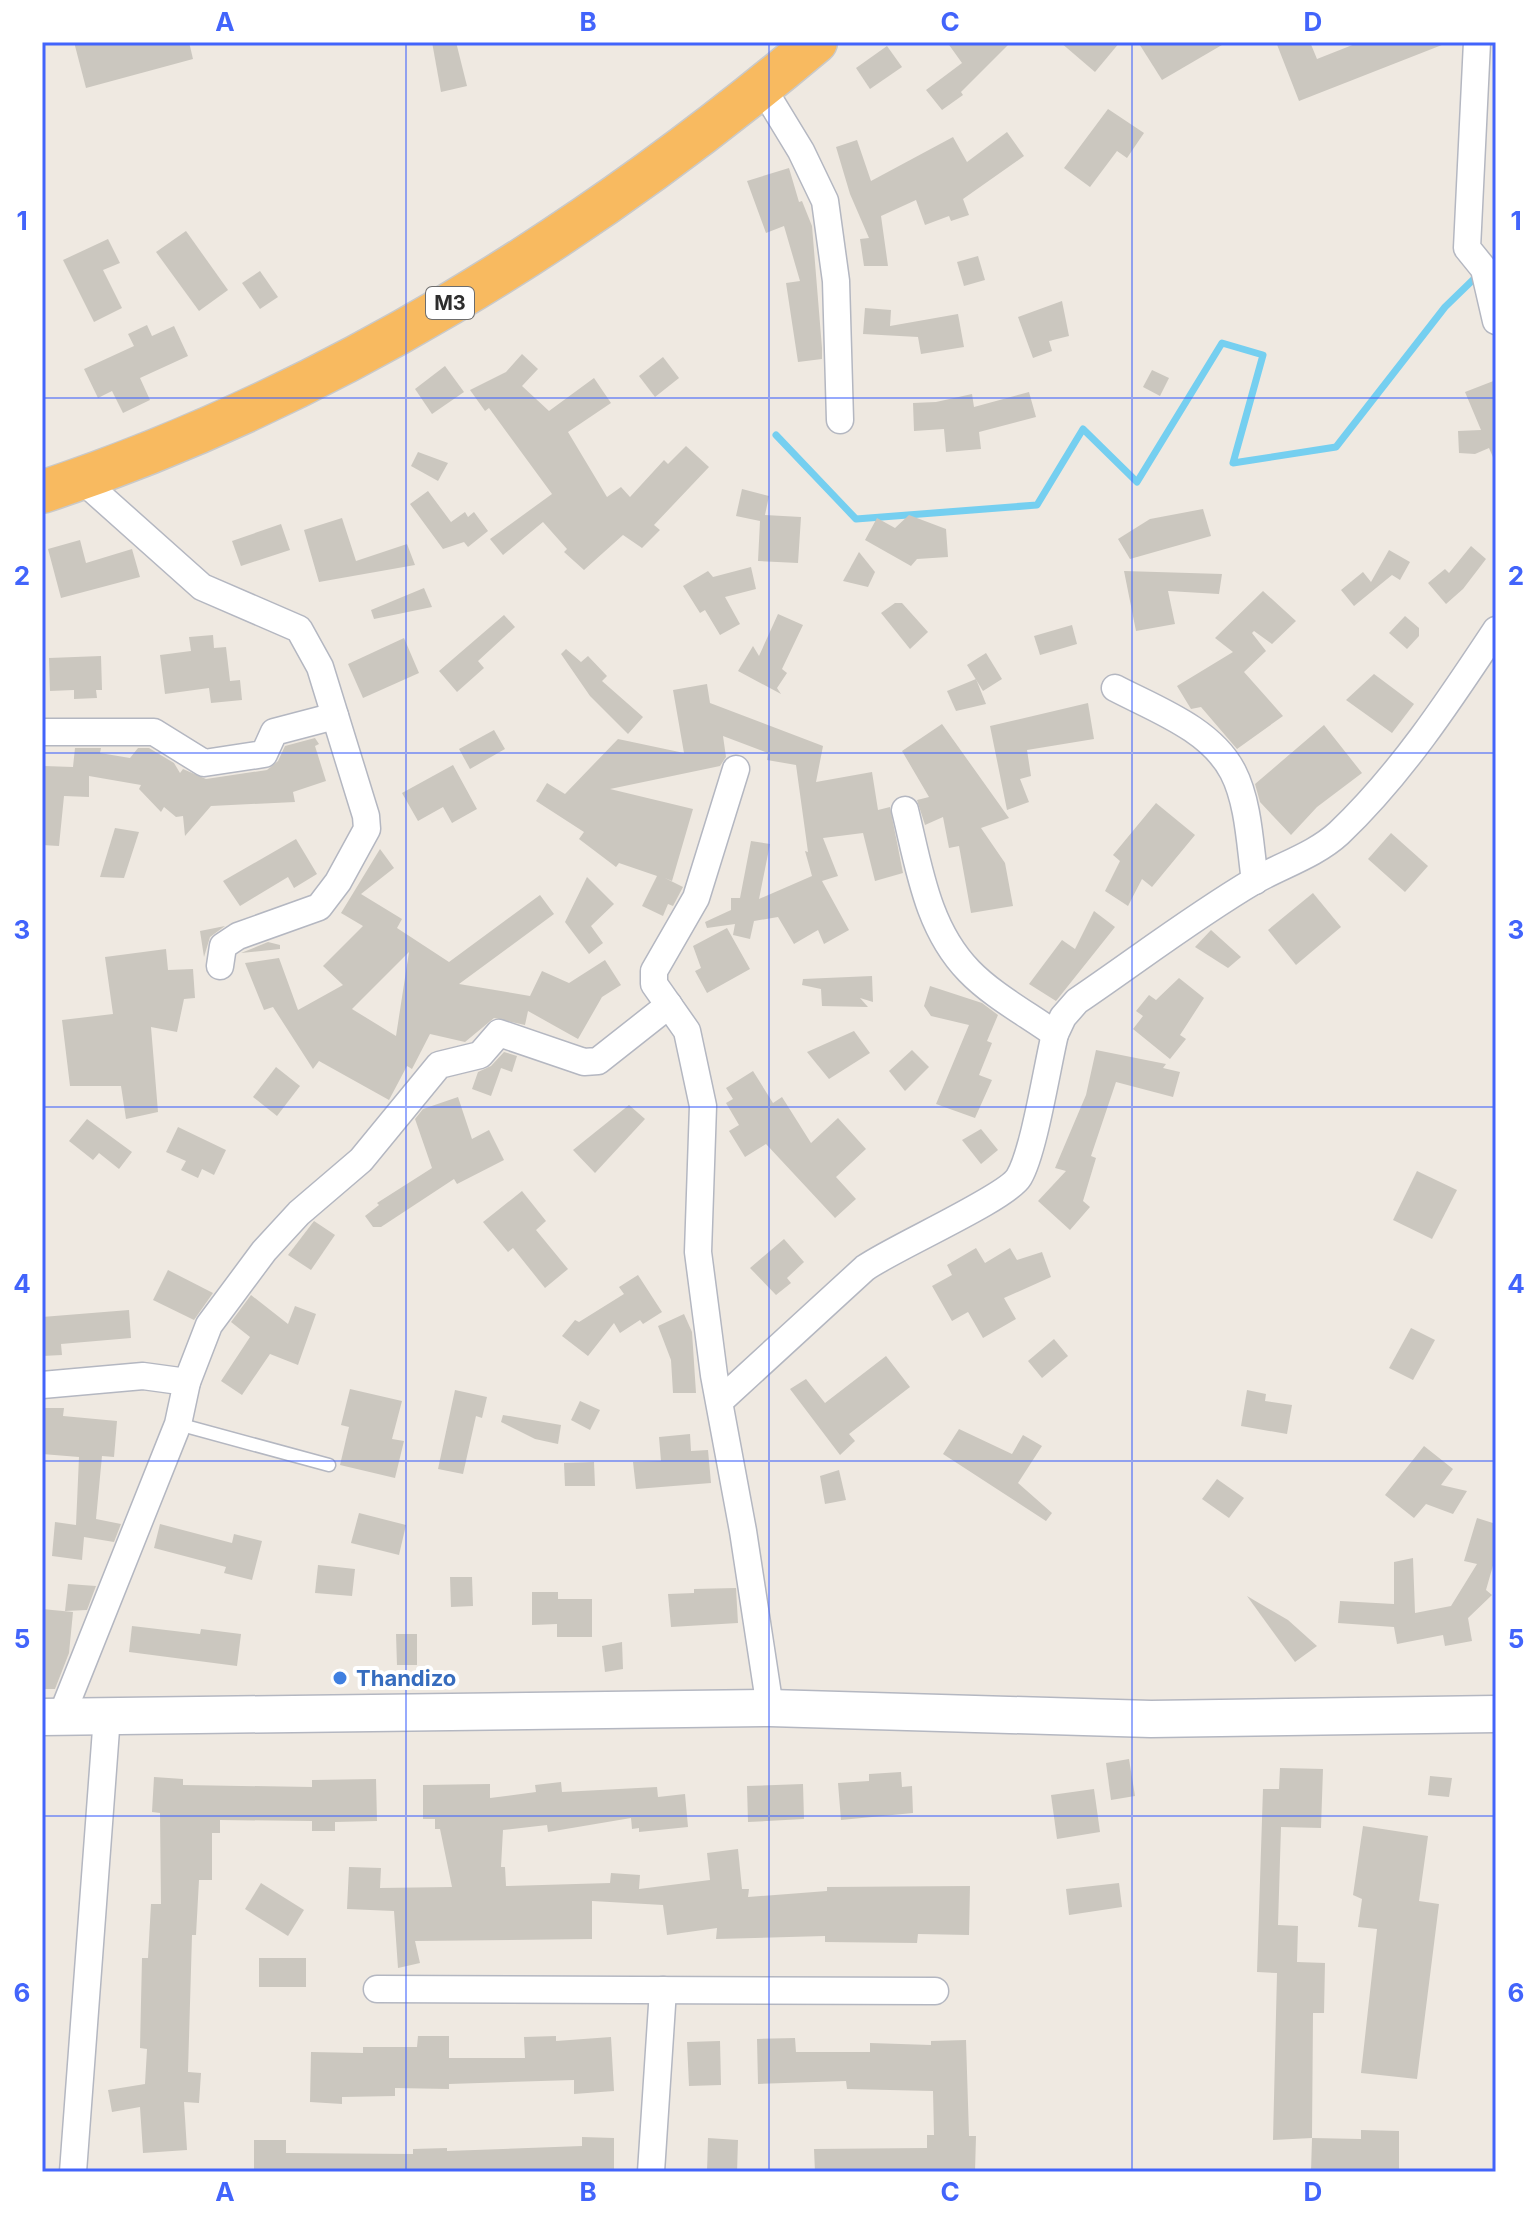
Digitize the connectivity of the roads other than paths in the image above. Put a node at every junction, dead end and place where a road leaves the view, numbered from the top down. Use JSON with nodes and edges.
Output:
{"nodes":[{"id":1,"x":816,"y":42,"type":"edge"},
{"id":2,"x":1477,"y":42,"type":"edge"},
{"id":3,"x":762,"y":87,"type":"junction"},
{"id":4,"x":1496,"y":321,"type":"edge"},
{"id":5,"x":840,"y":420,"type":"dead end"},
{"id":6,"x":61,"y":486,"type":"edge"},
{"id":7,"x":1496,"y":630,"type":"edge"},
{"id":8,"x":1115,"y":688,"type":"dead end"},
{"id":9,"x":335,"y":716,"type":"junction"},
{"id":10,"x":42,"y":732,"type":"edge"},
{"id":11,"x":736,"y":769,"type":"dead end"},
{"id":12,"x":905,"y":810,"type":"dead end"},
{"id":13,"x":1255,"y":881,"type":"junction"},
{"id":14,"x":220,"y":966,"type":"dead end"},
{"id":15,"x":669,"y":1005,"type":"junction"},
{"id":16,"x":1055,"y":1034,"type":"junction"},
{"id":17,"x":187,"y":1382,"type":"junction"},
{"id":18,"x":42,"y":1385,"type":"edge"},
{"id":19,"x":720,"y":1401,"type":"junction"},
{"id":20,"x":178,"y":1424,"type":"junction"},
{"id":21,"x":329,"y":1465,"type":"dead end"},
{"id":22,"x":770,"y":1708,"type":"junction"},
{"id":23,"x":1496,"y":1714,"type":"edge"},
{"id":24,"x":107,"y":1716,"type":"junction"},
{"id":25,"x":52,"y":1717,"type":"edge"},
{"id":26,"x":377,"y":1989,"type":"dead end"},
{"id":27,"x":663,"y":1990,"type":"junction"},
{"id":28,"x":935,"y":1991,"type":"dead end"},
{"id":29,"x":73,"y":2172,"type":"edge"},
{"id":30,"x":651,"y":2172,"type":"edge"}],
"edges":[{"from":1,"to":3,"type":"highway","number":"M3"},
{"from":2,"to":4,"type":"street"},
{"from":3,"to":5,"type":"street"},
{"from":3,"to":6,"type":"highway","number":"M3"},
{"from":6,"to":9,"type":"street"},
{"from":7,"to":13,"type":"street"},
{"from":8,"to":13,"type":"street"},
{"from":9,"to":10,"type":"street"},
{"from":9,"to":14,"type":"street"},
{"from":11,"to":15,"type":"street"},
{"from":12,"to":16,"type":"street"},
{"from":13,"to":16,"type":"street"},
{"from":15,"to":17,"type":"street"},
{"from":15,"to":19,"type":"street"},
{"from":16,"to":19,"type":"street"},
{"from":17,"to":18,"type":"street"},
{"from":17,"to":20,"type":"street"},
{"from":19,"to":22,"type":"street"},
{"from":20,"to":21,"type":"lane"},
{"from":20,"to":25,"type":"street"},
{"from":22,"to":23,"type":"main road"},
{"from":22,"to":24,"type":"main road"},
{"from":24,"to":25,"type":"main road"},
{"from":24,"to":29,"type":"street"},
{"from":26,"to":27,"type":"street"},
{"from":27,"to":28,"type":"street"},
{"from":27,"to":30,"type":"street"}]}
